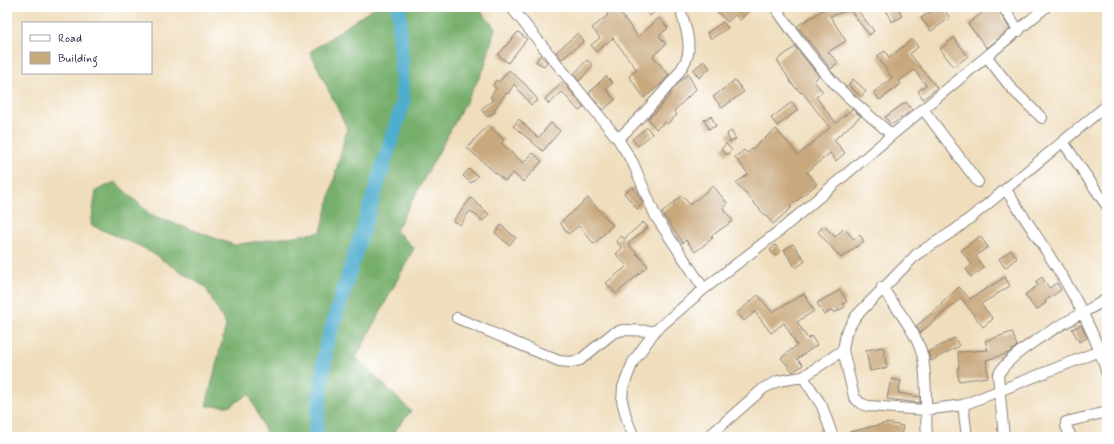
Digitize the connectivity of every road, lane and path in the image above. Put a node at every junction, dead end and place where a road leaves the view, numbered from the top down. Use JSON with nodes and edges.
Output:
{"nodes":[{"id":1,"x":511,"y":7,"type":"edge"},
{"id":2,"x":775,"y":7,"type":"edge"},
{"id":3,"x":1003,"y":7,"type":"edge"},
{"id":4,"x":1046,"y":7,"type":"edge"},
{"id":5,"x":682,"y":15,"type":"dead end"},
{"id":6,"x":1019,"y":31,"type":"junction"},
{"id":7,"x":987,"y":57,"type":"junction"},
{"id":8,"x":1107,"y":104,"type":"edge"},
{"id":9,"x":923,"y":109,"type":"junction"},
{"id":10,"x":1042,"y":118,"type":"dead end"},
{"id":11,"x":892,"y":134,"type":"junction"},
{"id":12,"x":618,"y":139,"type":"junction"},
{"id":13,"x":1063,"y":142,"type":"junction"},
{"id":14,"x":978,"y":182,"type":"dead end"},
{"id":15,"x":1006,"y":190,"type":"junction"},
{"id":16,"x":1107,"y":206,"type":"edge"},
{"id":17,"x":882,"y":287,"type":"junction"},
{"id":18,"x":704,"y":289,"type":"junction"},
{"id":19,"x":1107,"y":299,"type":"edge"},
{"id":20,"x":1083,"y":313,"type":"junction"},
{"id":21,"x":457,"y":318,"type":"dead end"},
{"id":22,"x":655,"y":332,"type":"junction"},
{"id":23,"x":843,"y":350,"type":"junction"},
{"id":24,"x":1104,"y":350,"type":"edge"},
{"id":25,"x":1107,"y":374,"type":"edge"},
{"id":26,"x":803,"y":377,"type":"junction"},
{"id":27,"x":999,"y":392,"type":"junction"},
{"id":28,"x":963,"y":405,"type":"junction"},
{"id":29,"x":925,"y":410,"type":"junction"},
{"id":30,"x":1107,"y":412,"type":"edge"},
{"id":31,"x":634,"y":437,"type":"edge"},
{"id":32,"x":708,"y":437,"type":"edge"},
{"id":33,"x":833,"y":437,"type":"edge"},
{"id":34,"x":927,"y":437,"type":"edge"},
{"id":35,"x":967,"y":437,"type":"edge"},
{"id":36,"x":1004,"y":437,"type":"edge"},
{"id":37,"x":1071,"y":437,"type":"edge"}],
"edges":[{"from":1,"to":12,"type":"street"},
{"from":2,"to":11,"type":"street"},
{"from":3,"to":6,"type":"street"},
{"from":4,"to":6,"type":"street"},
{"from":5,"to":12,"type":"street"},
{"from":6,"to":7,"type":"street"},
{"from":7,"to":9,"type":"street"},
{"from":7,"to":10,"type":"street"},
{"from":8,"to":13,"type":"street"},
{"from":9,"to":11,"type":"street"},
{"from":9,"to":14,"type":"street"},
{"from":11,"to":18,"type":"street"},
{"from":12,"to":18,"type":"street"},
{"from":13,"to":15,"type":"street"},
{"from":13,"to":16,"type":"street"},
{"from":15,"to":17,"type":"street"},
{"from":15,"to":20,"type":"street"},
{"from":17,"to":23,"type":"street"},
{"from":17,"to":29,"type":"street"},
{"from":18,"to":22,"type":"street"},
{"from":19,"to":20,"type":"street"},
{"from":20,"to":24,"type":"street"},
{"from":20,"to":27,"type":"street"},
{"from":21,"to":22,"type":"street"},
{"from":22,"to":31,"type":"street"},
{"from":23,"to":26,"type":"street"},
{"from":23,"to":29,"type":"street"},
{"from":24,"to":25,"type":"street"},
{"from":24,"to":27,"type":"street"},
{"from":26,"to":32,"type":"street"},
{"from":26,"to":33,"type":"street"},
{"from":27,"to":28,"type":"street"},
{"from":27,"to":36,"type":"street"},
{"from":28,"to":29,"type":"street"},
{"from":28,"to":35,"type":"street"},
{"from":29,"to":34,"type":"street"},
{"from":30,"to":37,"type":"street"}]}
